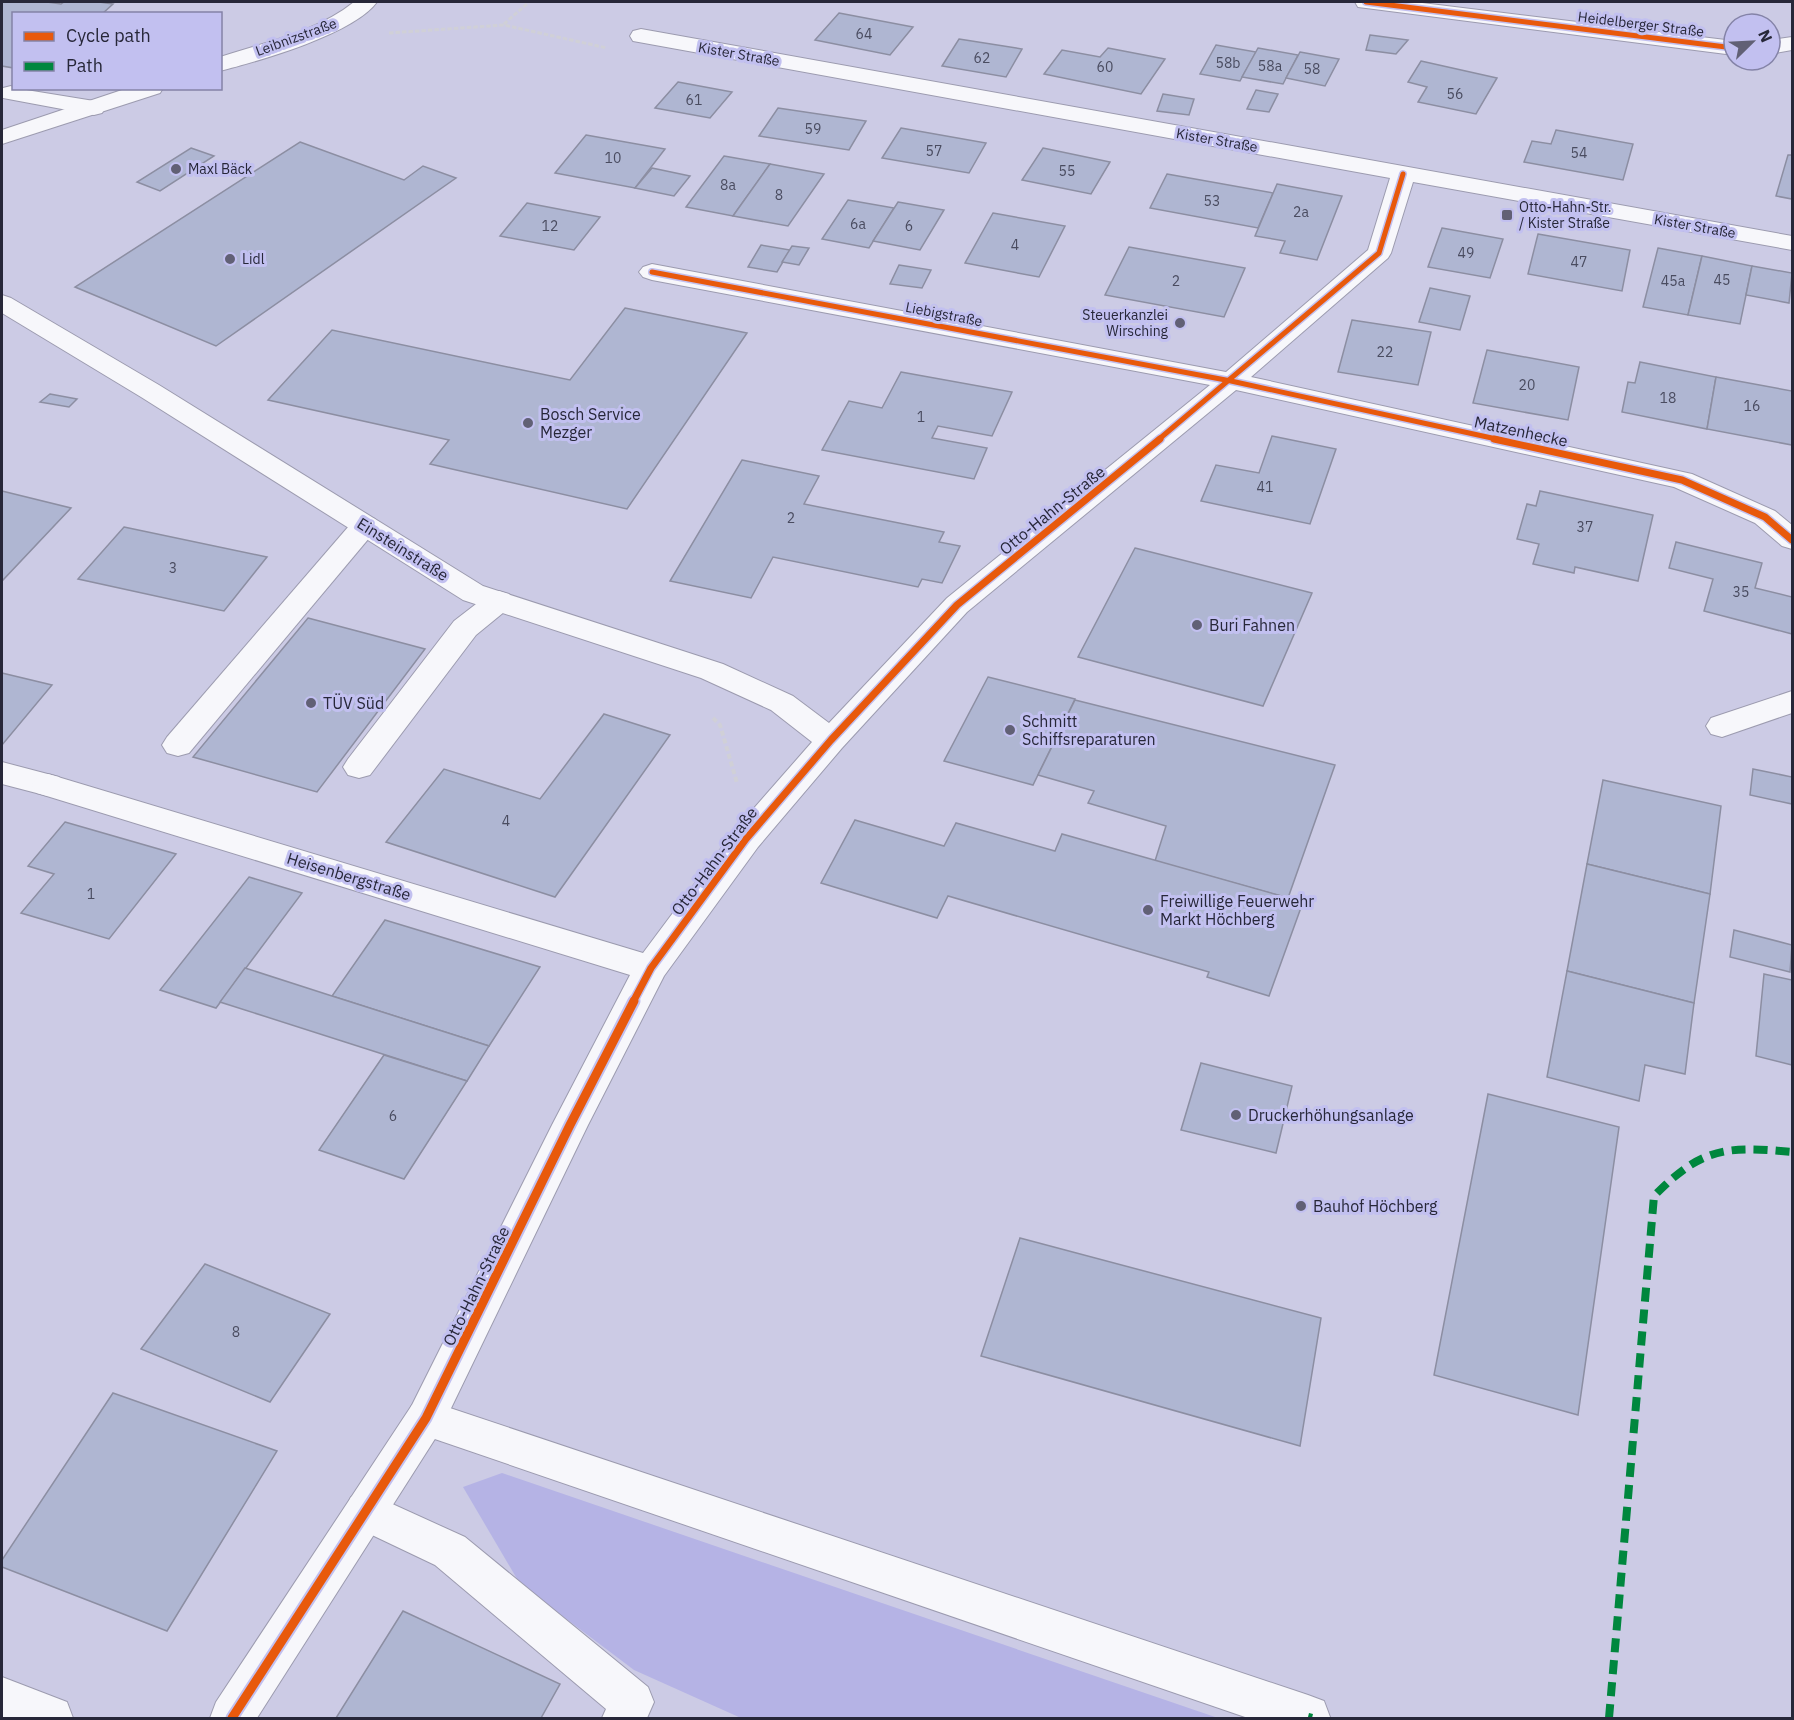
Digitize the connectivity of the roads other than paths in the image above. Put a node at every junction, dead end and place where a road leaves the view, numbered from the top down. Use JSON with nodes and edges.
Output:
{"nodes":[{"id":1,"x":366,"y":2,"type":"edge"},
{"id":2,"x":1366,"y":2,"type":"edge"},
{"id":3,"x":641,"y":36,"type":"road end"},
{"id":4,"x":1722,"y":47,"type":"edge"},
{"id":5,"x":222,"y":63,"type":"edge"},
{"id":6,"x":146,"y":90,"type":"edge"},
{"id":7,"x":11,"y":93,"type":"dead end"},
{"id":8,"x":94,"y":108,"type":"junction"},
{"id":9,"x":2,"y":137,"type":"edge"},
{"id":10,"x":1403,"y":174,"type":"junction"},
{"id":11,"x":1792,"y":243,"type":"edge"},
{"id":12,"x":652,"y":272,"type":"dead end"},
{"id":13,"x":2,"y":303,"type":"edge"},
{"id":14,"x":1231,"y":381,"type":"junction"},
{"id":15,"x":365,"y":525,"type":"junction"},
{"id":16,"x":1792,"y":540,"type":"edge"},
{"id":17,"x":499,"y":601,"type":"junction"},
{"id":18,"x":1792,"y":702,"type":"edge"},
{"id":19,"x":1722,"y":726,"type":"dead end"},
{"id":20,"x":831,"y":740,"type":"junction"},
{"id":21,"x":178,"y":745,"type":"dead end"},
{"id":22,"x":359,"y":767,"type":"dead end"},
{"id":23,"x":2,"y":773,"type":"edge"},
{"id":24,"x":651,"y":968,"type":"junction"},
{"id":25,"x":426,"y":1418,"type":"junction"},
{"id":26,"x":366,"y":1511,"type":"junction"},
{"id":27,"x":2,"y":1699,"type":"edge"},
{"id":28,"x":1308,"y":1717,"type":"edge"},
{"id":29,"x":51,"y":1719,"type":"edge"},
{"id":30,"x":232,"y":1719,"type":"edge"},
{"id":31,"x":624,"y":1719,"type":"edge"}],
"edges":[{"from":1,"to":5,"type":"street","name":"Leibnizstraße"},
{"from":2,"to":4,"type":"street","name":"Heidelberger Straße"},
{"from":3,"to":10,"type":"street","name":"Kister Straße"},
{"from":6,"to":8,"type":"street"},
{"from":7,"to":8,"type":"street"},
{"from":8,"to":9,"type":"street"},
{"from":10,"to":11,"type":"street","name":"Kister Straße"},
{"from":10,"to":14,"type":"street","name":"Otto-Hahn-Straße"},
{"from":12,"to":14,"type":"street","name":"Liebigstraße"},
{"from":13,"to":15,"type":"street","name":"Einsteinstraße"},
{"from":14,"to":16,"type":"street","name":"Matzenhecke"},
{"from":14,"to":20,"type":"street","name":"Otto-Hahn-Straße"},
{"from":15,"to":17,"type":"street","name":"Einsteinstraße"},
{"from":15,"to":21,"type":"street"},
{"from":17,"to":20,"type":"street","name":"Einsteinstraße"},
{"from":17,"to":22,"type":"street"},
{"from":18,"to":19,"type":"street"},
{"from":20,"to":24,"type":"street","name":"Otto-Hahn-Straße"},
{"from":23,"to":24,"type":"street","name":"Heisenbergstraße"},
{"from":24,"to":25,"type":"street","name":"Otto-Hahn-Straße"},
{"from":25,"to":26,"type":"street","name":"Otto-Hahn-Straße"},
{"from":25,"to":28,"type":"street"},
{"from":26,"to":30,"type":"street","name":"Otto-Hahn-Straße"},
{"from":26,"to":31,"type":"street"},
{"from":27,"to":29,"type":"street"}]}
